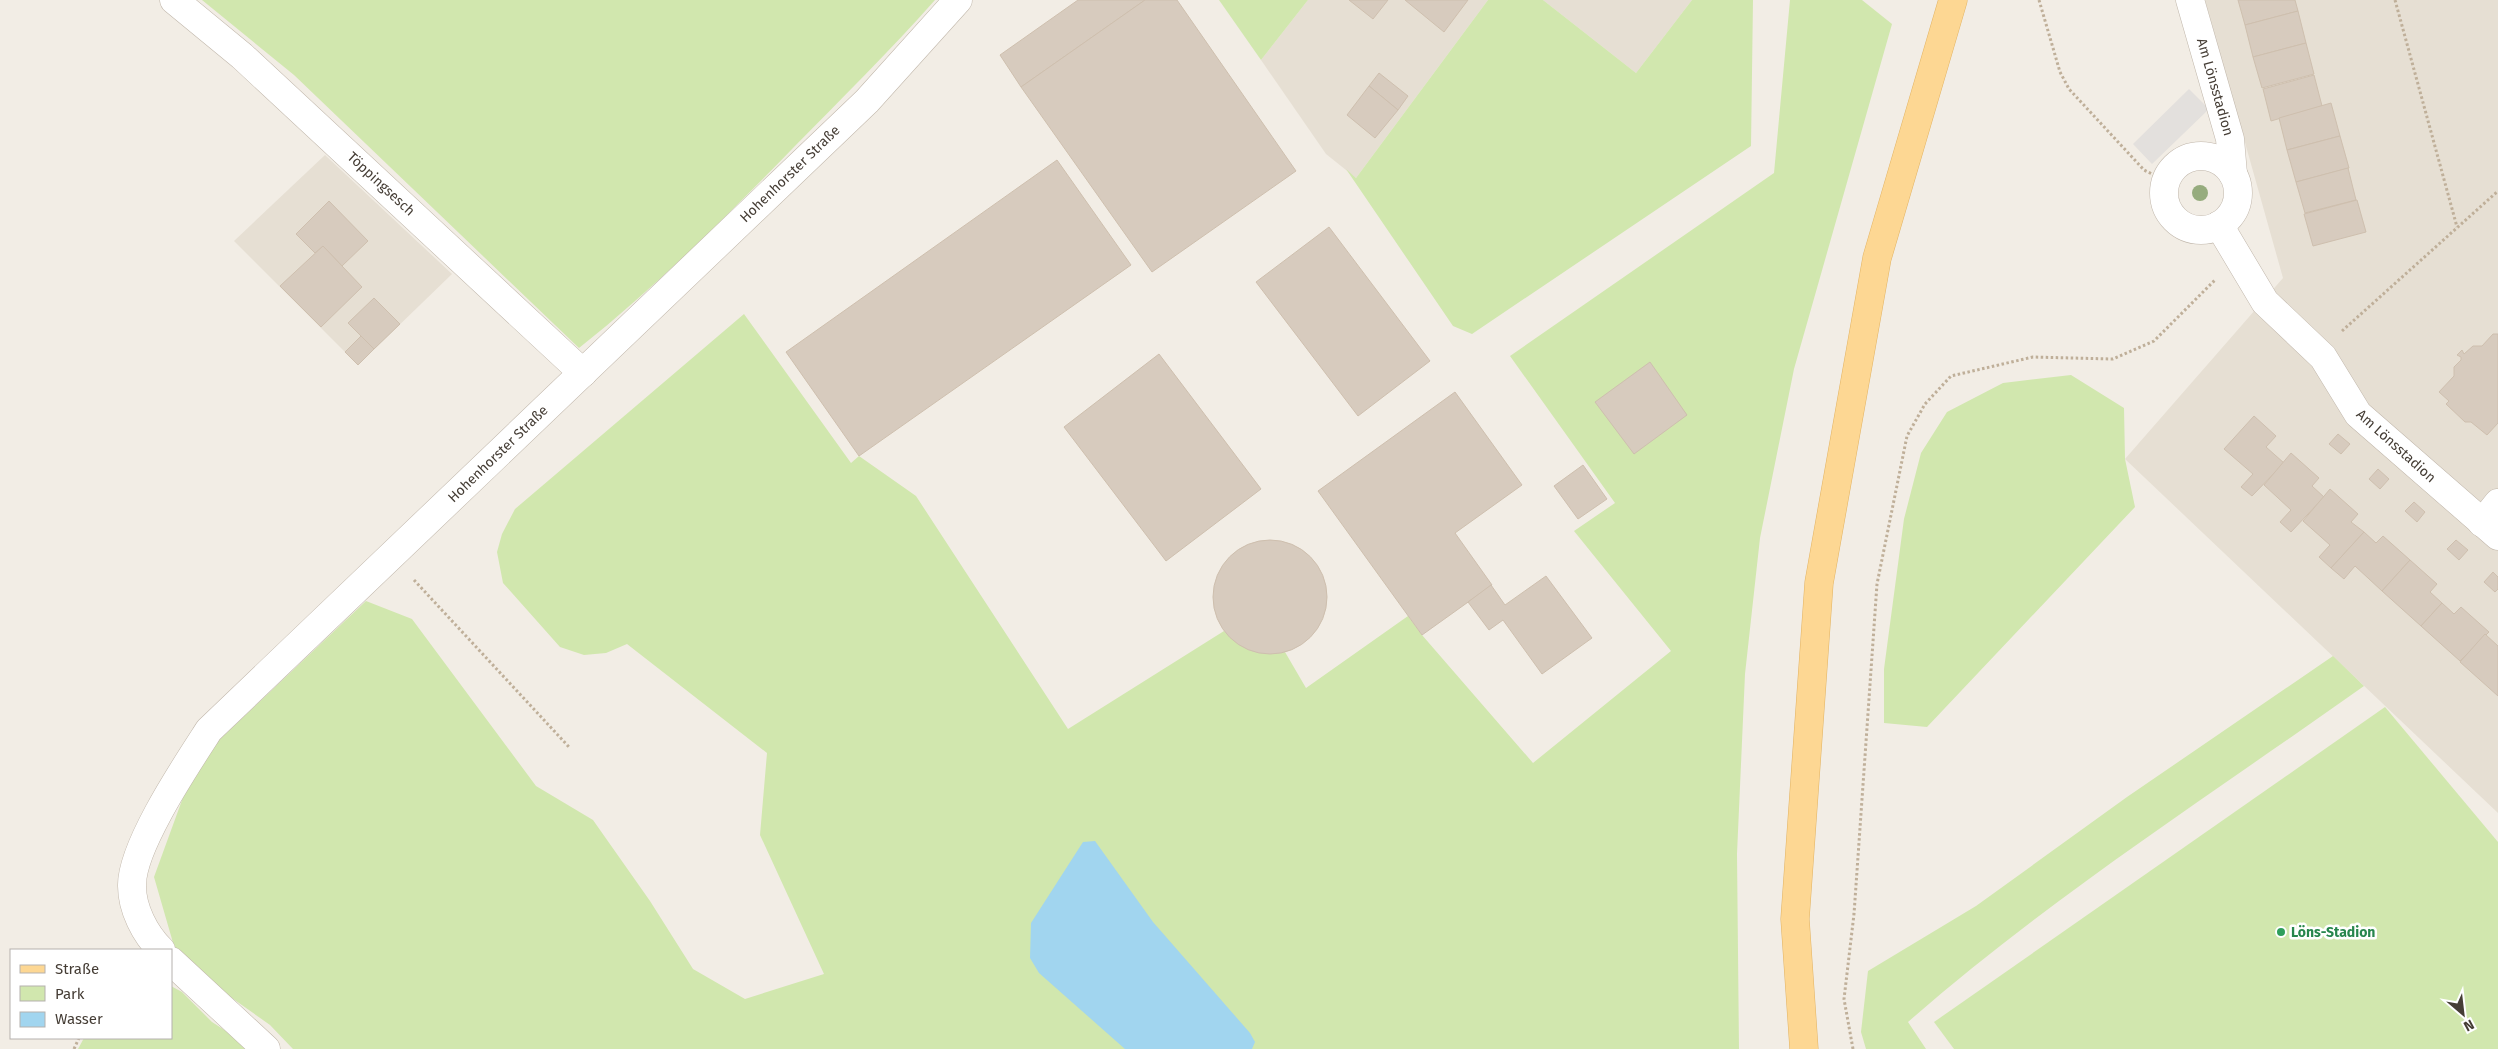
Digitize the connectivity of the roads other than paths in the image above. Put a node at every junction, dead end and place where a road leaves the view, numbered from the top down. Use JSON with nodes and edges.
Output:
{"nodes":[{"id":1,"x":174,"y":0,"type":"edge"},
{"id":2,"x":958,"y":0,"type":"edge"},
{"id":3,"x":1953,"y":0,"type":"edge"},
{"id":4,"x":2190,"y":0,"type":"edge"},
{"id":5,"x":2233,"y":174,"type":"junction"},
{"id":6,"x":2219,"y":225,"type":"junction"},
{"id":7,"x":583,"y":374,"type":"junction"},
{"id":8,"x":2493,"y":521,"type":"edge"},
{"id":9,"x":160,"y":949,"type":"edge"},
{"id":10,"x":172,"y":962,"type":"edge"},
{"id":11,"x":266,"y":1049,"type":"edge"},
{"id":12,"x":1804,"y":1049,"type":"edge"}],
"edges":[{"from":1,"to":7,"type":"street","name":"Töppingsesch"},
{"from":2,"to":7,"type":"street","name":"Hohenhorster Straße"},
{"from":3,"to":12,"type":"main road"},
{"from":4,"to":5,"type":"street","name":"Am Lönsstadion"},
{"from":5,"to":6,"type":"street","name":"Am Lönsstadion"},
{"from":5,"to":6,"type":"street"},
{"from":6,"to":8,"type":"street","name":"Am Lönsstadion"},
{"from":7,"to":9,"type":"street","name":"Hohenhorster Straße"},
{"from":10,"to":11,"type":"street"}]}
